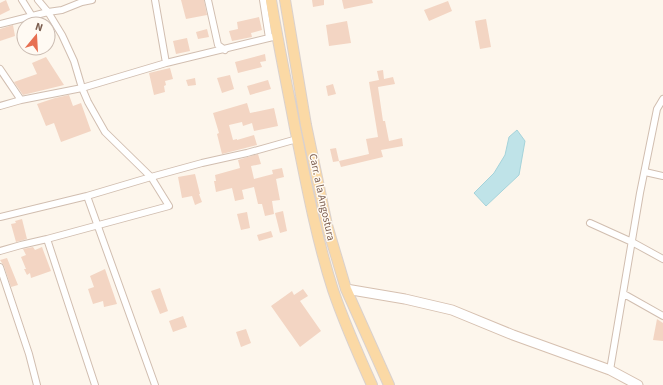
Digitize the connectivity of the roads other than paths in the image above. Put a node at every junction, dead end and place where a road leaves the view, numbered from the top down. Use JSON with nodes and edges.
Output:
{"nodes":[{"id":1,"x":22,"y":0,"type":"edge"},
{"id":2,"x":38,"y":0,"type":"edge"},
{"id":3,"x":92,"y":0,"type":"edge"},
{"id":4,"x":155,"y":0,"type":"edge"},
{"id":5,"x":208,"y":0,"type":"edge"},
{"id":6,"x":263,"y":0,"type":"edge"},
{"id":7,"x":270,"y":0,"type":"edge"},
{"id":8,"x":285,"y":0,"type":"edge"},
{"id":9,"x":48,"y":12,"type":"junction"},
{"id":10,"x":32,"y":16,"type":"joint"},
{"id":11,"x":16,"y":20,"type":"edge"},
{"id":12,"x":0,"y":24,"type":"edge"},
{"id":13,"x":273,"y":37,"type":"junction"},
{"id":14,"x":224,"y":50,"type":"junction"},
{"id":15,"x":166,"y":63,"type":"junction"},
{"id":16,"x":0,"y":69,"type":"edge"},
{"id":17,"x":82,"y":88,"type":"junction"},
{"id":18,"x":663,"y":99,"type":"edge"},
{"id":19,"x":21,"y":100,"type":"junction"},
{"id":20,"x":0,"y":106,"type":"edge"},
{"id":21,"x":297,"y":139,"type":"junction"},
{"id":22,"x":645,"y":172,"type":"junction"},
{"id":23,"x":663,"y":176,"type":"edge"},
{"id":24,"x":151,"y":177,"type":"junction"},
{"id":25,"x":87,"y":196,"type":"junction"},
{"id":26,"x":0,"y":216,"type":"edge"},
{"id":27,"x":590,"y":223,"type":"dead end"},
{"id":28,"x":98,"y":226,"type":"junction"},
{"id":29,"x":47,"y":239,"type":"junction"},
{"id":30,"x":632,"y":242,"type":"junction"},
{"id":31,"x":0,"y":251,"type":"edge"},
{"id":32,"x":663,"y":260,"type":"edge"},
{"id":33,"x":0,"y":267,"type":"edge"},
{"id":34,"x":346,"y":289,"type":"junction"},
{"id":35,"x":624,"y":294,"type":"junction"},
{"id":36,"x":663,"y":316,"type":"edge"},
{"id":37,"x":610,"y":370,"type":"junction"},
{"id":38,"x":37,"y":385,"type":"edge"},
{"id":39,"x":95,"y":385,"type":"edge"},
{"id":40,"x":155,"y":385,"type":"edge"},
{"id":41,"x":372,"y":385,"type":"edge"},
{"id":42,"x":389,"y":385,"type":"edge"},
{"id":43,"x":638,"y":385,"type":"edge"}],
"edges":[{"from":1,"to":10,"type":"street"},
{"from":2,"to":9,"type":"street"},
{"from":3,"to":9,"type":"street"},
{"from":4,"to":15,"type":"street"},
{"from":5,"to":14,"type":"street"},
{"from":6,"to":13,"type":"street"},
{"from":7,"to":13,"type":"main road","name":"Carr. a la Angostura"},
{"from":8,"to":34,"type":"main road","name":"Carr. a la Angostura"},
{"from":9,"to":10,"type":"street"},
{"from":9,"to":17,"type":"street"},
{"from":11,"to":12,"type":"street"},
{"from":13,"to":14,"type":"street"},
{"from":13,"to":21,"type":"main road","name":"Carr. a la Angostura"},
{"from":14,"to":15,"type":"street"},
{"from":15,"to":17,"type":"street"},
{"from":16,"to":19,"type":"street"},
{"from":17,"to":19,"type":"street"},
{"from":17,"to":24,"type":"street"},
{"from":18,"to":22,"type":"street"},
{"from":19,"to":20,"type":"street"},
{"from":21,"to":24,"type":"street"},
{"from":21,"to":41,"type":"main road","name":"Carr. a la Angostura"},
{"from":22,"to":23,"type":"street"},
{"from":22,"to":30,"type":"street"},
{"from":24,"to":25,"type":"street"},
{"from":24,"to":28,"type":"street"},
{"from":25,"to":26,"type":"street"},
{"from":25,"to":28,"type":"street"},
{"from":27,"to":30,"type":"street"},
{"from":28,"to":29,"type":"street"},
{"from":28,"to":40,"type":"street"},
{"from":29,"to":31,"type":"street"},
{"from":29,"to":39,"type":"street"},
{"from":30,"to":32,"type":"street"},
{"from":30,"to":35,"type":"street"},
{"from":33,"to":38,"type":"street"},
{"from":34,"to":37,"type":"street"},
{"from":34,"to":42,"type":"main road","name":"Carr. a la Angostura"},
{"from":35,"to":36,"type":"street"},
{"from":35,"to":37,"type":"street"},
{"from":37,"to":43,"type":"street"}]}
